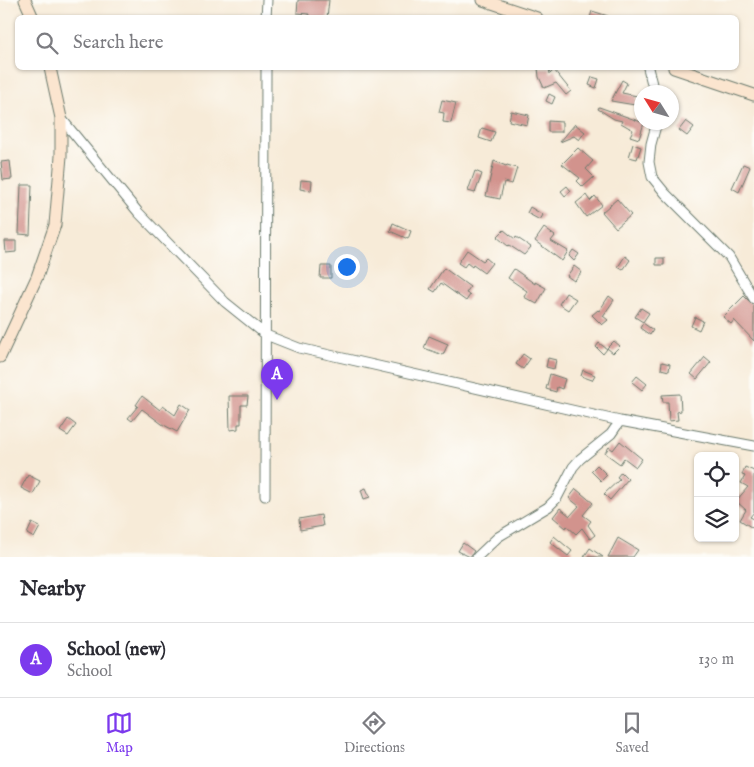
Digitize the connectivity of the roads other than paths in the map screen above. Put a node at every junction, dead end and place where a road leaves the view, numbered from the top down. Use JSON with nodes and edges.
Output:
{"nodes":[{"id":1,"x":25,"y":0,"type":"edge"},
{"id":2,"x":267,"y":0,"type":"edge"},
{"id":3,"x":483,"y":0,"type":"edge"},
{"id":4,"x":32,"y":15,"type":"edge"},
{"id":5,"x":266,"y":15,"type":"edge"},
{"id":6,"x":528,"y":15,"type":"edge"},
{"id":7,"x":50,"y":70,"type":"edge"},
{"id":8,"x":266,"y":70,"type":"edge"},
{"id":9,"x":648,"y":70,"type":"edge"},
{"id":10,"x":680,"y":70,"type":"edge"},
{"id":11,"x":652,"y":85,"type":"edge"},
{"id":12,"x":754,"y":95,"type":"edge"},
{"id":13,"x":61,"y":118,"type":"junction"},
{"id":14,"x":654,"y":130,"type":"edge"},
{"id":15,"x":754,"y":299,"type":"edge"},
{"id":16,"x":266,"y":335,"type":"junction"},
{"id":17,"x":0,"y":357,"type":"edge"},
{"id":18,"x":620,"y":421,"type":"junction"},
{"id":19,"x":754,"y":446,"type":"edge"},
{"id":20,"x":265,"y":496,"type":"dead end"},
{"id":21,"x":477,"y":557,"type":"edge"}],
"edges":[{"from":1,"to":4,"type":"main road"},
{"from":2,"to":5,"type":"street"},
{"from":3,"to":6,"type":"main road"},
{"from":7,"to":13,"type":"main road"},
{"from":8,"to":16,"type":"street"},
{"from":9,"to":11,"type":"street"},
{"from":10,"to":12,"type":"main road"},
{"from":13,"to":16,"type":"street"},
{"from":13,"to":17,"type":"main road"},
{"from":14,"to":15,"type":"street"},
{"from":16,"to":18,"type":"street"},
{"from":16,"to":20,"type":"street"},
{"from":18,"to":19,"type":"street"},
{"from":18,"to":21,"type":"street"}]}
